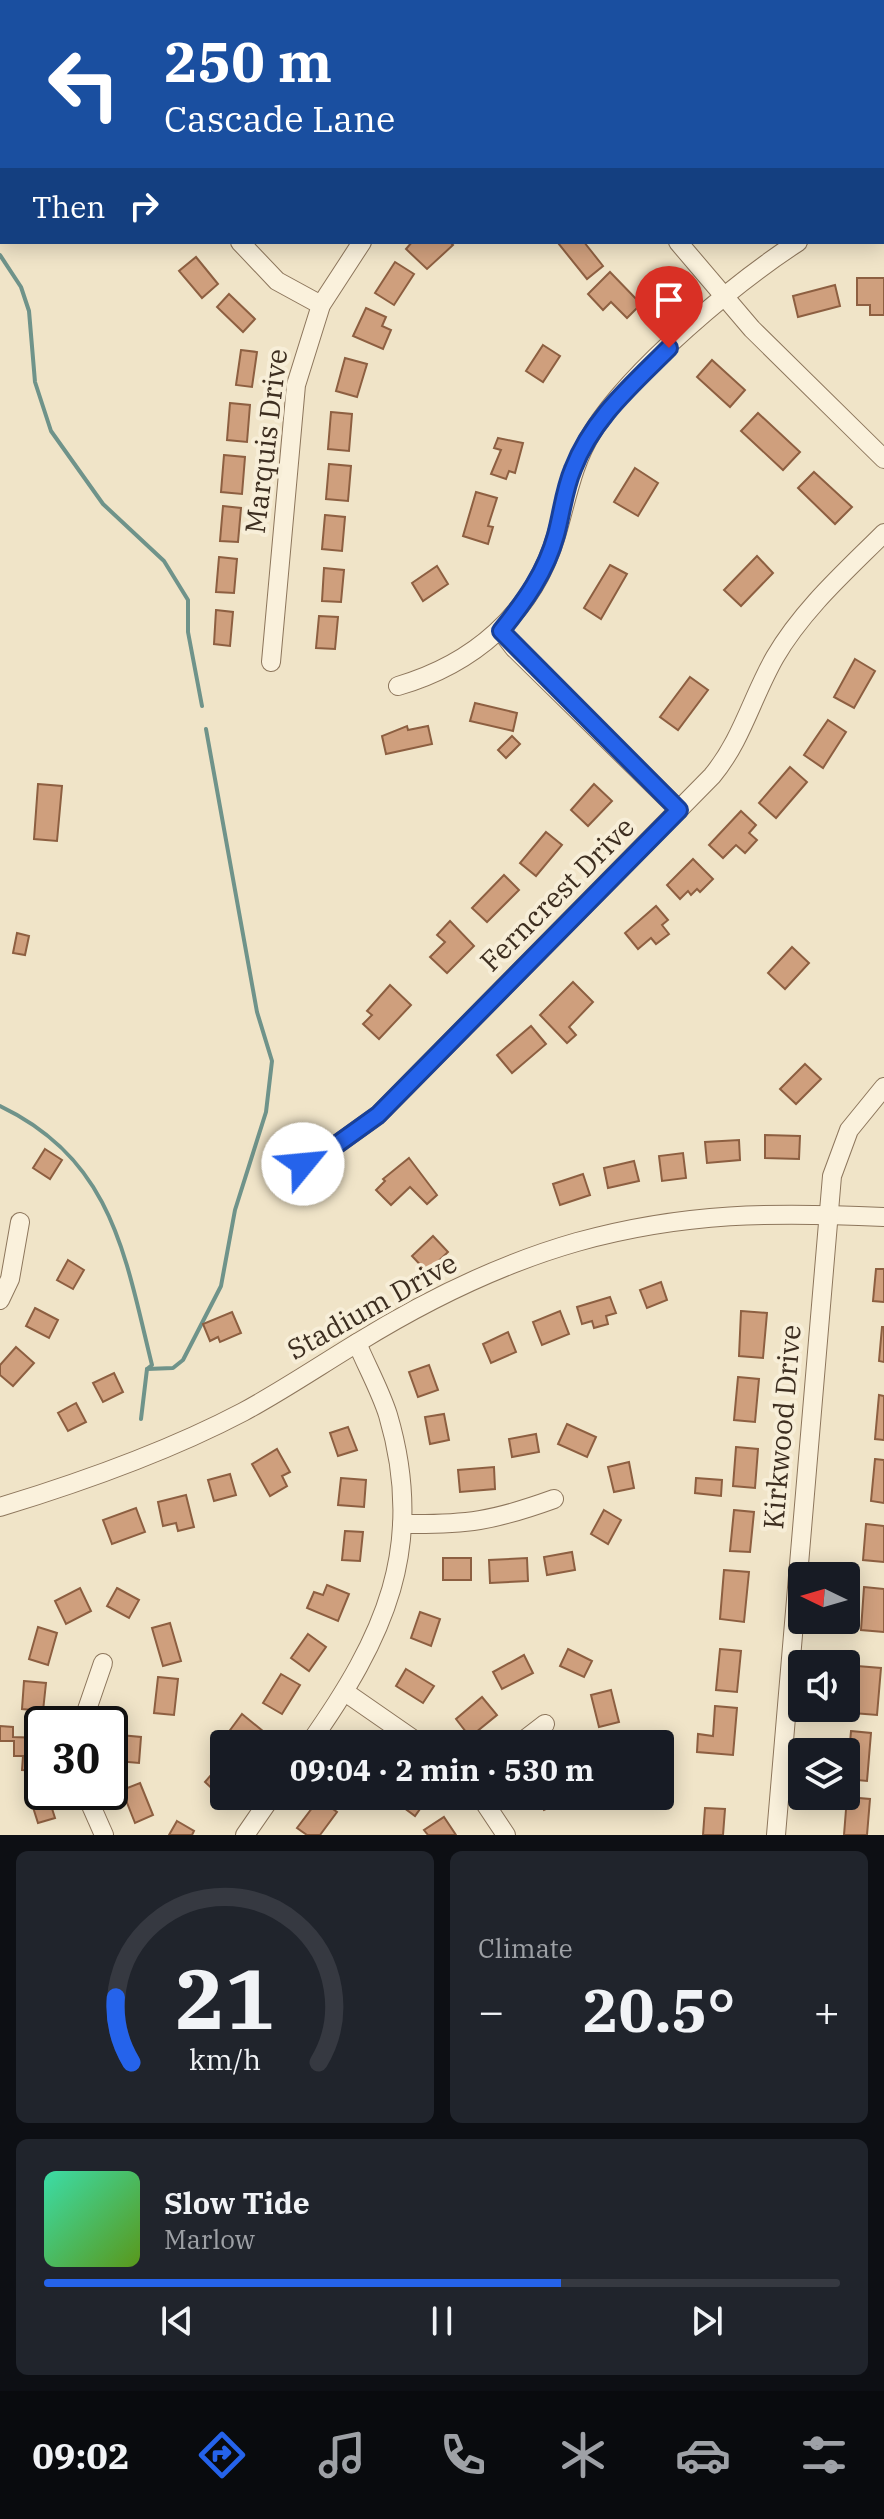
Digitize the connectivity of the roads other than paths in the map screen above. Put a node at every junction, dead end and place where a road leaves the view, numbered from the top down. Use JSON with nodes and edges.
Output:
{"nodes":[{"id":1,"x":242,"y":244,"type":"edge"},
{"id":2,"x":361,"y":244,"type":"edge"},
{"id":3,"x":680,"y":244,"type":"edge"},
{"id":4,"x":795,"y":244,"type":"edge"},
{"id":5,"x":725,"y":297,"type":"junction"},
{"id":6,"x":321,"y":305,"type":"junction"},
{"id":7,"x":884,"y":459,"type":"edge"},
{"id":8,"x":884,"y":533,"type":"edge"},
{"id":9,"x":501,"y":631,"type":"junction"},
{"id":10,"x":271,"y":662,"type":"dead end"},
{"id":11,"x":398,"y":686,"type":"dead end"},
{"id":12,"x":679,"y":810,"type":"junction"},
{"id":13,"x":884,"y":1087,"type":"edge"},
{"id":14,"x":279,"y":1173,"type":"dead end"},
{"id":15,"x":827,"y":1214,"type":"junction"},
{"id":16,"x":884,"y":1217,"type":"edge"},
{"id":17,"x":20,"y":1222,"type":"dead end"},
{"id":18,"x":0,"y":1300,"type":"edge"},
{"id":19,"x":357,"y":1343,"type":"junction"},
{"id":20,"x":554,"y":1499,"type":"dead end"},
{"id":21,"x":0,"y":1507,"type":"edge"},
{"id":22,"x":402,"y":1524,"type":"junction"},
{"id":23,"x":103,"y":1663,"type":"dead end"},
{"id":24,"x":345,"y":1692,"type":"junction"},
{"id":25,"x":88,"y":1706,"type":"edge"},
{"id":26,"x":545,"y":1724,"type":"dead end"},
{"id":27,"x":319,"y":1730,"type":"edge"},
{"id":28,"x":400,"y":1730,"type":"edge"},
{"id":29,"x":537,"y":1730,"type":"edge"},
{"id":30,"x":93,"y":1810,"type":"edge"},
{"id":31,"x":262,"y":1810,"type":"edge"},
{"id":32,"x":489,"y":1810,"type":"edge"},
{"id":33,"x":104,"y":1835,"type":"edge"},
{"id":34,"x":245,"y":1835,"type":"edge"},
{"id":35,"x":506,"y":1835,"type":"edge"},
{"id":36,"x":776,"y":1835,"type":"edge"}],
"edges":[{"from":1,"to":6,"type":"street"},
{"from":2,"to":6,"type":"street","name":"Marquis Drive"},
{"from":3,"to":5,"type":"street"},
{"from":4,"to":5,"type":"street"},
{"from":5,"to":7,"type":"street"},
{"from":5,"to":9,"type":"street"},
{"from":6,"to":10,"type":"street","name":"Marquis Drive"},
{"from":8,"to":12,"type":"street","name":"Ferncrest Drive"},
{"from":9,"to":11,"type":"street"},
{"from":9,"to":12,"type":"street"},
{"from":12,"to":14,"type":"street","name":"Ferncrest Drive"},
{"from":13,"to":15,"type":"street","name":"Kirkwood Drive"},
{"from":15,"to":16,"type":"street","name":"Stadium Drive"},
{"from":15,"to":19,"type":"street","name":"Stadium Drive"},
{"from":15,"to":36,"type":"street","name":"Kirkwood Drive"},
{"from":17,"to":18,"type":"street"},
{"from":19,"to":21,"type":"street","name":"Stadium Drive"},
{"from":19,"to":22,"type":"street"},
{"from":20,"to":22,"type":"street"},
{"from":22,"to":24,"type":"street"},
{"from":23,"to":25,"type":"street"},
{"from":24,"to":27,"type":"street"},
{"from":24,"to":28,"type":"street"},
{"from":26,"to":29,"type":"street"},
{"from":30,"to":33,"type":"street"},
{"from":31,"to":34,"type":"street"},
{"from":32,"to":35,"type":"street"}]}
